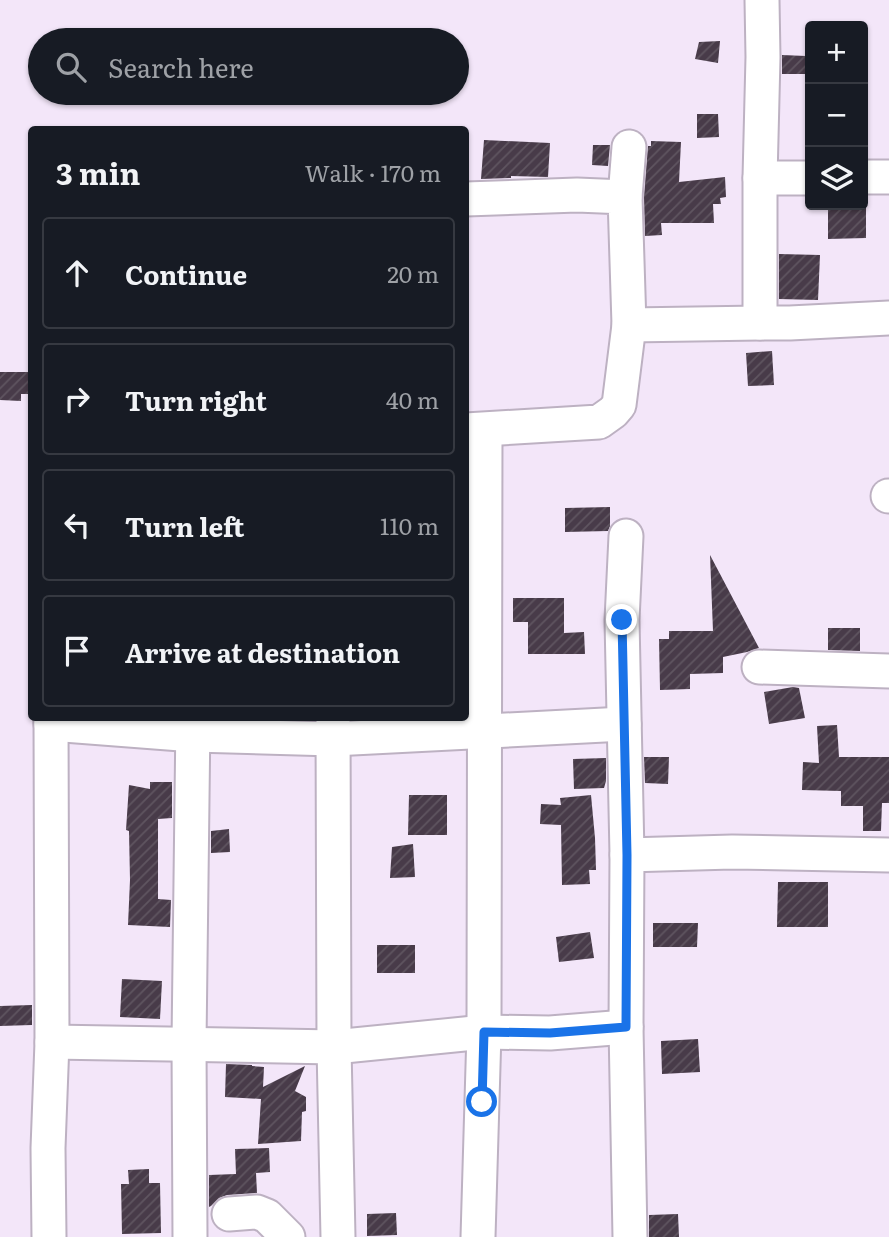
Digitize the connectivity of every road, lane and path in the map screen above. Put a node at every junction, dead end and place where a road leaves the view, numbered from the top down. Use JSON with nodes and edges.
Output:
{"nodes":[{"id":1,"x":762,"y":0,"type":"edge"},
{"id":2,"x":629,"y":147,"type":"dead end"},
{"id":3,"x":868,"y":177,"type":"edge"},
{"id":4,"x":889,"y":177,"type":"edge"},
{"id":5,"x":760,"y":178,"type":"junction"},
{"id":6,"x":805,"y":178,"type":"edge"},
{"id":7,"x":625,"y":197,"type":"junction"},
{"id":8,"x":469,"y":199,"type":"edge"},
{"id":9,"x":889,"y":318,"type":"edge"},
{"id":10,"x":760,"y":323,"type":"junction"},
{"id":11,"x":629,"y":325,"type":"junction"},
{"id":12,"x":475,"y":430,"type":"edge"},
{"id":13,"x":626,"y":536,"type":"dead end"},
{"id":14,"x":759,"y":667,"type":"dead end"},
{"id":15,"x":889,"y":671,"type":"edge"},
{"id":16,"x":51,"y":721,"type":"edge"},
{"id":17,"x":624,"y":724,"type":"junction"},
{"id":18,"x":194,"y":726,"type":"edge"},
{"id":19,"x":333,"y":728,"type":"edge"},
{"id":20,"x":483,"y":731,"type":"junction"},
{"id":21,"x":627,"y":855,"type":"junction"},
{"id":22,"x":889,"y":855,"type":"edge"},
{"id":23,"x":626,"y":1027,"type":"junction"},
{"id":24,"x":484,"y":1032,"type":"junction"},
{"id":25,"x":52,"y":1042,"type":"junction"},
{"id":26,"x":189,"y":1043,"type":"junction"},
{"id":27,"x":334,"y":1047,"type":"junction"},
{"id":28,"x":229,"y":1214,"type":"dead end"},
{"id":29,"x":49,"y":1237,"type":"edge"},
{"id":30,"x":190,"y":1237,"type":"edge"},
{"id":31,"x":288,"y":1237,"type":"edge"},
{"id":32,"x":338,"y":1237,"type":"edge"},
{"id":33,"x":478,"y":1237,"type":"edge"},
{"id":34,"x":630,"y":1237,"type":"edge"}],
"edges":[{"from":1,"to":5,"type":"street"},
{"from":2,"to":7,"type":"street"},
{"from":3,"to":4,"type":"street"},
{"from":5,"to":6,"type":"street"},
{"from":5,"to":10,"type":"street"},
{"from":7,"to":8,"type":"street"},
{"from":7,"to":11,"type":"street"},
{"from":9,"to":10,"type":"street"},
{"from":10,"to":11,"type":"street"},
{"from":11,"to":12,"type":"street"},
{"from":12,"to":20,"type":"street"},
{"from":13,"to":17,"type":"street"},
{"from":14,"to":15,"type":"street"},
{"from":16,"to":18,"type":"street"},
{"from":16,"to":25,"type":"street"},
{"from":17,"to":20,"type":"street"},
{"from":17,"to":21,"type":"street"},
{"from":18,"to":19,"type":"street"},
{"from":18,"to":26,"type":"street"},
{"from":19,"to":20,"type":"street"},
{"from":19,"to":27,"type":"street"},
{"from":20,"to":24,"type":"street"},
{"from":21,"to":22,"type":"street"},
{"from":21,"to":23,"type":"street"},
{"from":23,"to":24,"type":"street"},
{"from":23,"to":34,"type":"street"},
{"from":24,"to":27,"type":"street"},
{"from":24,"to":33,"type":"street"},
{"from":25,"to":26,"type":"street"},
{"from":25,"to":29,"type":"street"},
{"from":26,"to":27,"type":"street"},
{"from":26,"to":30,"type":"street"},
{"from":27,"to":32,"type":"street"},
{"from":28,"to":31,"type":"street"}]}
